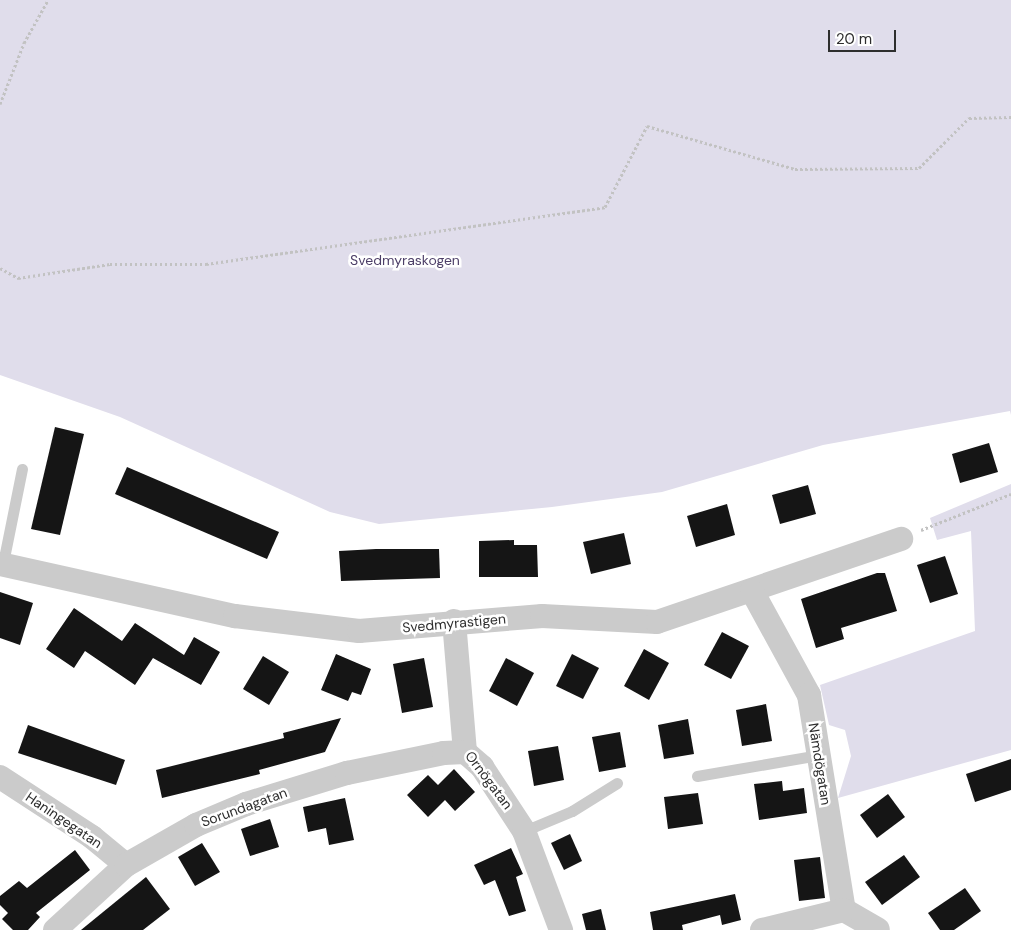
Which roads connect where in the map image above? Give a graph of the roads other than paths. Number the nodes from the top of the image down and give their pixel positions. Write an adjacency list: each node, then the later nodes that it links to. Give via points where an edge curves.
1 (22, 469): 3 (lane)
2 (901, 538): 4 (street, Svedmyrastigen)
3 (2, 563): 5 (street, Svedmyrastigen, via 234,616 300,626 359,631)
4 (752, 591): 5 (street, Svedmyrastigen, via 657,622 542,616); 7 (street, Nämdögatan, via 809,695)
5 (454, 621): 6 (street, Ornögatan)
6 (464, 752): 11 (street, Ornögatan, via 482,767); 12 (street, Sorundagatan, via 444,753 347,773 246,804 196,825)
7 (819, 756): 8 (lane); 13 (street, Nämdögatan)
8 (697, 776)
9 (0, 777): 12 (street, Haningegatan, via 92,837)
10 (617, 783): 11 (lane, via 572,810)
11 (524, 831): 15 (street, Ornögatan)
12 (126, 865): 14 (street, Sorundagatan)
13 (844, 910): 16 (street); 17 (street)
14 (54, 930)
15 (561, 930)
16 (762, 930)
17 (878, 930)

